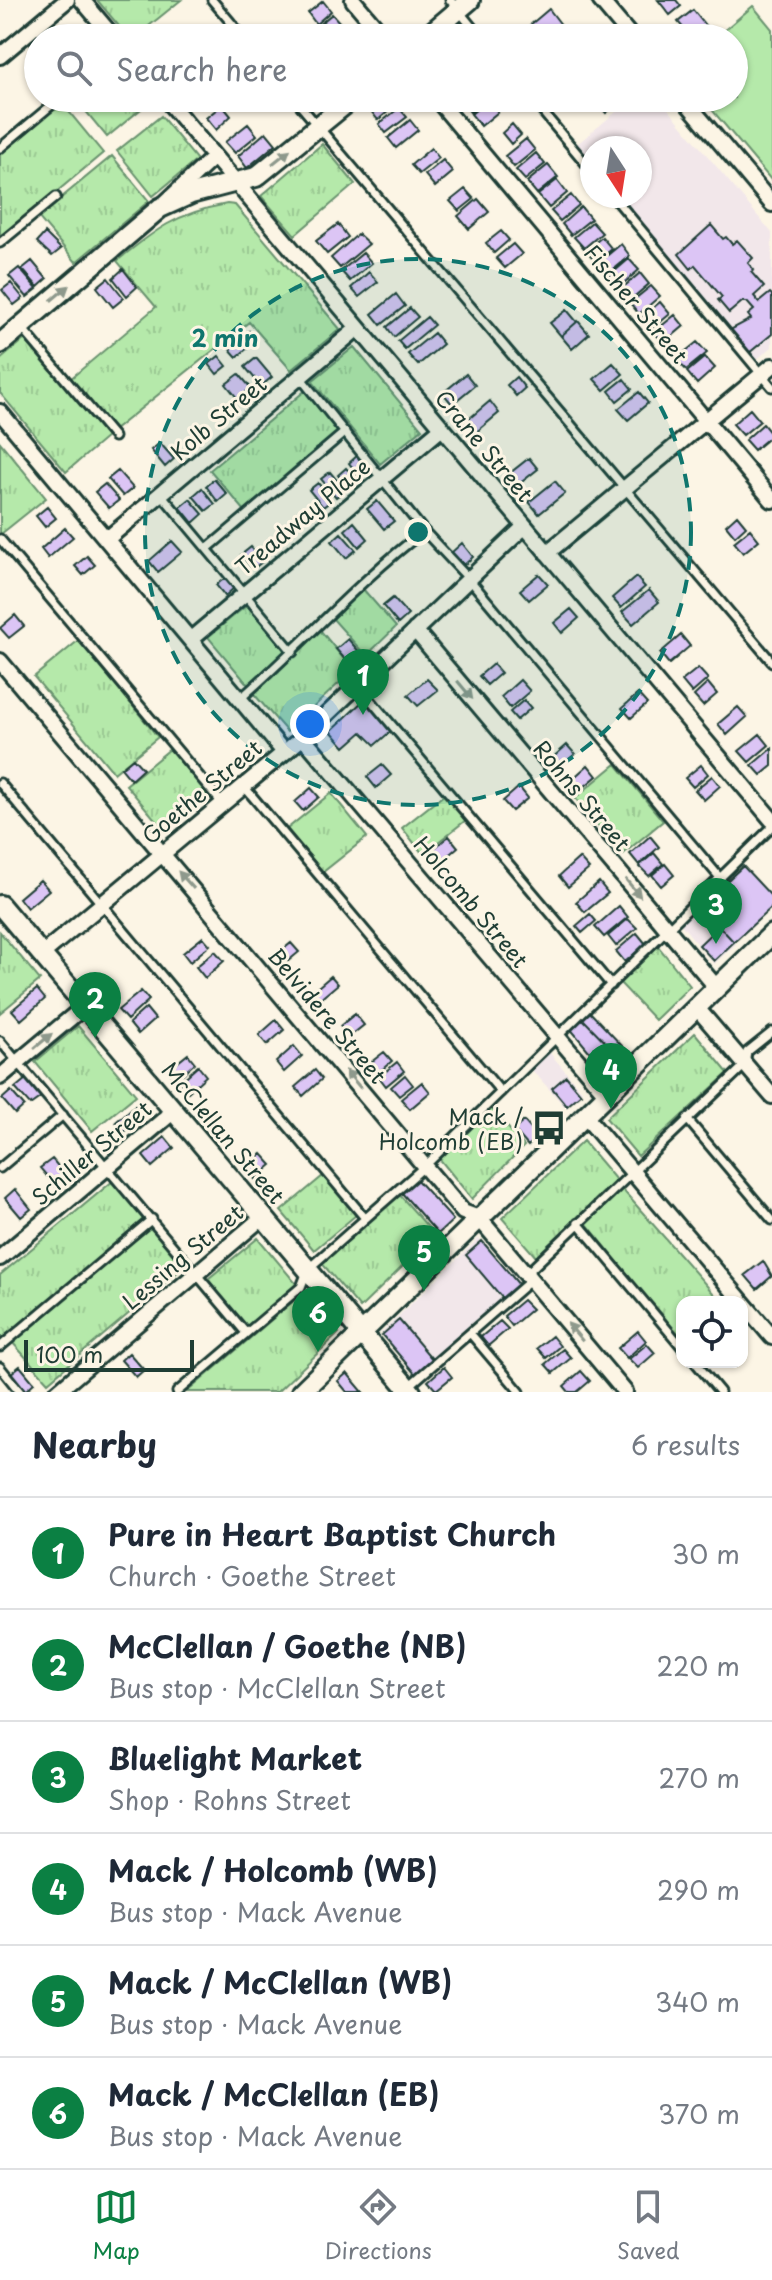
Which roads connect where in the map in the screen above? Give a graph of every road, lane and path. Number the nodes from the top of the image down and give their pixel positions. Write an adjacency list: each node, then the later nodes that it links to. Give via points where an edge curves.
1 (67, 0): 7 (street)
2 (82, 0): 8 (street)
3 (212, 0): 9 (lane)
4 (353, 0): 10 (street)
5 (600, 0): 13 (street)
6 (459, 3): 11 (street); 12 (lane)
7 (38, 24)
8 (102, 24)
9 (232, 24)
10 (373, 24)
11 (439, 24)
12 (472, 24)
13 (620, 24)
14 (24, 36): 15 (street)
15 (0, 56)
16 (43, 112): 24 (lane)
17 (177, 112): 25 (street, Crane Street)
18 (306, 112): 23 (lane)
19 (336, 112): 23 (street)
20 (448, 112): 40 (street, Fischer Street)
21 (543, 112): 26 (lane)
22 (695, 112): 29 (street)
23 (318, 127): 27 (street, one-way to 23, via 256,177); 45 (lane)
24 (0, 148)
25 (214, 157): 27 (street, Crane Street); 30 (street)
26 (580, 157)
27 (237, 184): 30 (street, via 191,194); 34 (street, Crane Street)
28 (56, 197): 32 (lane)
29 (772, 204)
30 (160, 208): 33 (street, one-way to 30)
31 (624, 208): 36 (lane)
32 (0, 243)
33 (21, 326): 35 (street); 43 (lane)
34 (358, 328): 37 (street, Kolb Street); 41 (street, Crane Street)
35 (0, 344)
36 (767, 371): 38 (lane); 40 (street)
37 (300, 377): 42 (lane); 46 (street, Kolb Street)
38 (772, 387)
39 (0, 412): 51 (street)
40 (707, 421): 45 (street); 47 (street, Fischer Street)
41 (442, 428): 44 (street, Treadway Place); 48 (street, Crane Street)
42 (345, 432): 44 (lane); 52 (lane)
43 (114, 437)
44 (383, 477): 49 (lane); 55 (street, Treadway Place)
45 (624, 491): 53 (street); 60 (lane)
46 (161, 494): 51 (street, Kolb Street); 52 (lane)
47 (772, 500)
48 (525, 526): 53 (street, Crane Street); 54 (street, Goethe Street)
49 (424, 531): 54 (lane); 58 (lane, via 378,566)
50 (0, 539): 67 (lane)
51 (107, 539): 57 (street)
52 (207, 549): 55 (lane)
53 (547, 553): 68 (street, Crane Street)
54 (469, 579): 56 (street, Goethe Street); 71 (lane)
55 (245, 593): 57 (street, Treadway Place); 58 (lane)
56 (415, 630): 61 (street, Goethe Street); 74 (street, Rohns Street, one-way to 74)
57 (191, 639): 62 (street)
58 (293, 652): 62 (lane)
59 (0, 661): 70 (street, Belvidere Street)
60 (772, 662)
61 (358, 685): 63 (street, Goethe Street); 77 (lane)
62 (240, 699): 64 (street)
63 (303, 737): 64 (street, Goethe Street); 82 (street, Holcomb Street)
64 (283, 751): 66 (street, Goethe Street)
65 (0, 783): 72 (lane)
66 (242, 784): 67 (street, Goethe Street); 87 (lane)
67 (221, 802): 70 (street, Goethe Street)
68 (772, 820)
69 (772, 827): 71 (lane)
70 (161, 852): 72 (street, Goethe Street); 94 (street, Belvidere Street, one-way to 70)
71 (721, 879): 74 (lane)
72 (102, 904): 76 (street, Goethe Street); 99 (lane)
73 (0, 905): 76 (street, McClellan Street)
74 (668, 929): 77 (lane); 78 (street, Rohns Street)
75 (772, 934): 78 (street)
76 (42, 954): 79 (street, McClellan Street)
77 (611, 985): 82 (lane)
78 (717, 988): 80 (street)
79 (85, 1006): 84 (street, one-way to 79); 90 (street, McClellan Street)
80 (697, 1008): 85 (street); 88 (street)
81 (772, 1032): 85 (lane, via 747,1052)
82 (559, 1037): 87 (lane); 88 (street, Holcomb Street)
83 (0, 1041): 84 (lane)
84 (18, 1062): 86 (street); 91 (lane)
85 (745, 1065): 89 (street); 93 (lane)
86 (0, 1077)
87 (501, 1092): 94 (lane)
88 (607, 1095): 92 (street)
89 (772, 1096)
90 (174, 1111): 95 (street, Schiller Street); 98 (street, McClellan Street)
91 (63, 1115): 95 (lane); 96 (lane)
92 (585, 1116): 97 (street); 100 (street)
93 (687, 1119): 97 (lane); 102 (lane)
94 (425, 1166): 99 (lane); 100 (street, Belvidere Street, via 463,1212)
95 (108, 1167): 101 (lane); 104 (street, Schiller Street)
96 (0, 1168)
97 (632, 1171): 103 (lane); 111 (street)
98 (264, 1216): 105 (street, McClellan Street); 106 (street, Lessing Street)
99 (365, 1218): 105 (lane)
100 (479, 1218): 107 (street, Belvidere Street); 109 (street)
101 (152, 1219): 106 (lane); 113 (lane)
102 (772, 1220)
103 (578, 1223): 107 (lane); 112 (lane)
104 (0, 1258)
105 (308, 1269): 108 (lane, via 301,1287); 109 (street, McClellan Street)
106 (198, 1272): 108 (lane); 118 (street, Lessing Street)
107 (529, 1277): 110 (lane); 122 (street, Belvidere Street, one-way to 107)
108 (246, 1333): 119 (lane)
109 (362, 1333): 116 (street, McClellan Street); 120 (street)
110 (470, 1333): 116 (lane); 121 (lane)
111 (772, 1337)
112 (676, 1340)
113 (0, 1347)
114 (0, 1367): 117 (lane)
115 (700, 1368): 123 (lane)
116 (409, 1390)
117 (20, 1392)
118 (57, 1392)
119 (177, 1392)
120 (301, 1392)
121 (520, 1392)
122 (625, 1392)
123 (720, 1392)

